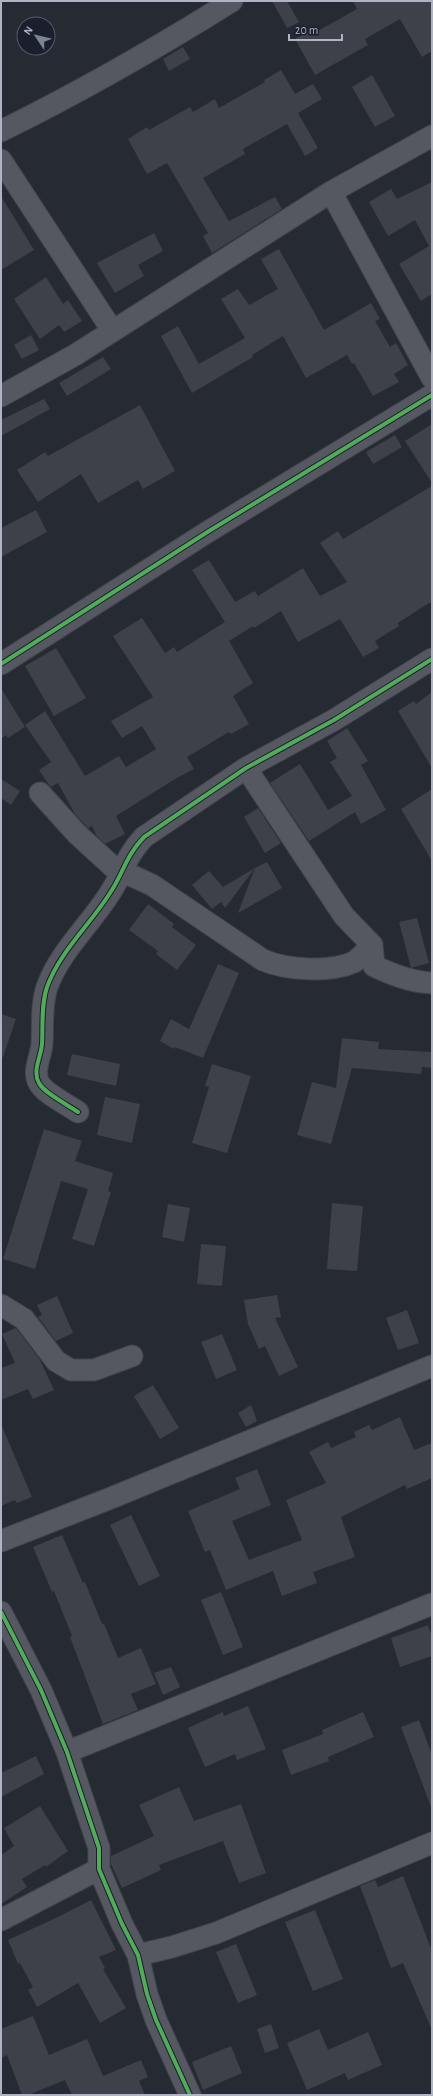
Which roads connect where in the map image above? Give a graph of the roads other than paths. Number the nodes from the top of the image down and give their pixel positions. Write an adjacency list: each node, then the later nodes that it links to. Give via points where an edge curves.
1 (232, 1): 2 (street, via 183,32)
2 (1, 131)
3 (432, 136): 5 (street)
4 (1, 160): 6 (street)
5 (331, 192): 6 (street); 7 (street)
6 (112, 330): 9 (street, via 75,355)
7 (432, 378)
8 (432, 395): 11 (street, via 215,527)
9 (1, 396)
10 (432, 659): 12 (street, via 334,720)
11 (1, 664)
12 (246, 768): 14 (street, via 144,837 132,850); 15 (street, via 344,916)
13 (40, 793): 14 (street, via 77,834 103,859)
14 (121, 871): 15 (street, via 152,885 234,942 274,965 302,968 339,966 354,961); 17 (street, via 108,896 59,964 47,986 45,997 38,1080 42,1087)
15 (372, 945): 16 (street, via 374,966 392,975)
16 (432, 983)
17 (78, 1112)
18 (1, 1305): 19 (street, via 31,1325 56,1361 70,1370 94,1370)
19 (132, 1356)
20 (432, 1366): 21 (street)
21 (1, 1541)
22 (432, 1604): 24 (street)
23 (1, 1612): 24 (street, via 41,1690)
24 (67, 1752): 26 (street, via 99,1848)
25 (432, 1843): 28 (street, via 216,1932)
26 (99, 1869): 27 (street); 28 (street)
27 (1, 1920)
28 (138, 1955): 29 (street, via 156,2020)
29 (190, 2095)

